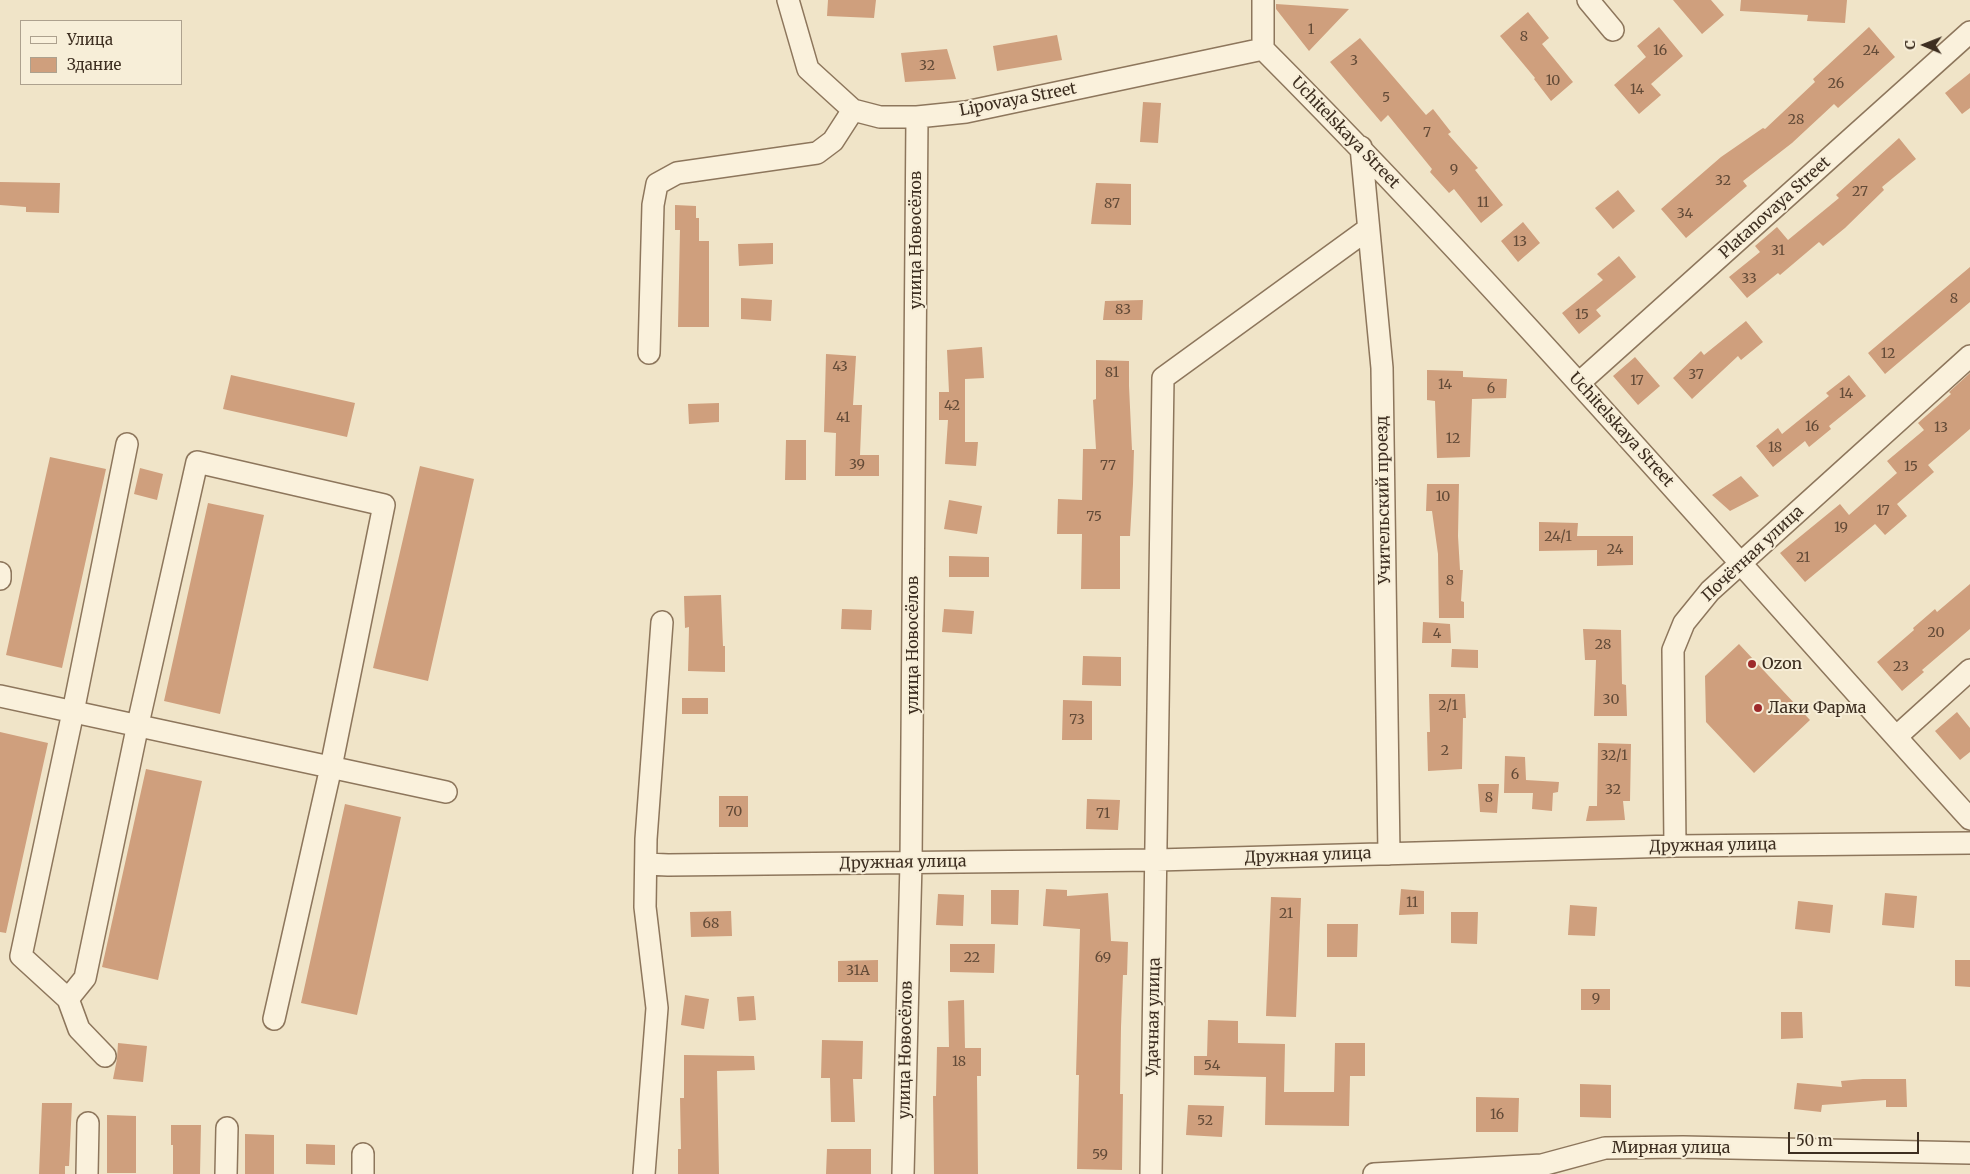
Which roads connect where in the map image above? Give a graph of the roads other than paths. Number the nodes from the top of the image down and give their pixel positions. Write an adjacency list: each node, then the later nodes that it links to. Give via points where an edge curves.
1 (788, 0): 7 (street, Lipovaya Street, via 808,68)
2 (1263, 0): 6 (street)
3 (1588, 0): 4 (street)
4 (1614, 30)
5 (1970, 32): 13 (street, Platanovaya Street)
6 (1263, 49): 8 (street, Lipovaya Street, via 966,112); 9 (street, Uchitelskaya Street)
7 (853, 110): 8 (street, Lipovaya Street, via 880,117); 11 (street, via 833,141 816,153 677,173 657,184 653,205)
8 (917, 117): 31 (street, улица Новосёлов)
9 (1360, 147): 10 (street, Учительский проезд); 13 (street, Uchitelskaya Street)
10 (1368, 229): 29 (street, Учительский проезд, via 1382,368); 30 (street, Удачная улица, via 1163,378)
11 (649, 354)
12 (1970, 356): 15 (street, Почётная улица)
13 (1579, 383): 15 (street, Uchitelskaya Street)
14 (127, 444): 21 (street)
15 (1741, 564): 23 (street, Uchitelskaya Street); 28 (street, Почётная улица, via 1710,591 1684,623 1673,650)
16 (0, 574): 17 (street)
17 (0, 579)
18 (662, 622): 32 (street)
19 (1970, 670): 23 (street)
20 (0, 696): 21 (street)
21 (73, 712): 22 (street); 33 (street, via 21,956)
22 (138, 724): 24 (street); 24 (street, via 197,462 384,505); 33 (street, via 84,978)
23 (1896, 737): 26 (street, Uchitelskaya Street)
24 (332, 767): 25 (street); 34 (street)
25 (446, 792)
26 (1970, 819)
27 (1970, 843): 28 (street, Дружная улица)
28 (1675, 846): 29 (street, Дружная улица)
29 (1389, 854): 30 (street, Дружная улица)
30 (1157, 860): 31 (street, Дружная улица); 43 (street, Удачная улица)
31 (911, 863): 32 (street, Дружная улица); 42 (street, улица Новосёлов)
32 (646, 864): 41 (street, via 646,907 657,1008)
33 (68, 999): 35 (street, via 79,1028)
34 (274, 1019)
35 (105, 1056)
36 (88, 1123): 39 (street)
37 (227, 1128): 40 (street)
38 (1970, 1152): 44 (street, Мирная улица, via 1605,1148 1542,1165)
39 (87, 1174)
40 (226, 1174)
41 (644, 1174)
42 (903, 1174)
43 (1151, 1174)
44 (1374, 1174)

